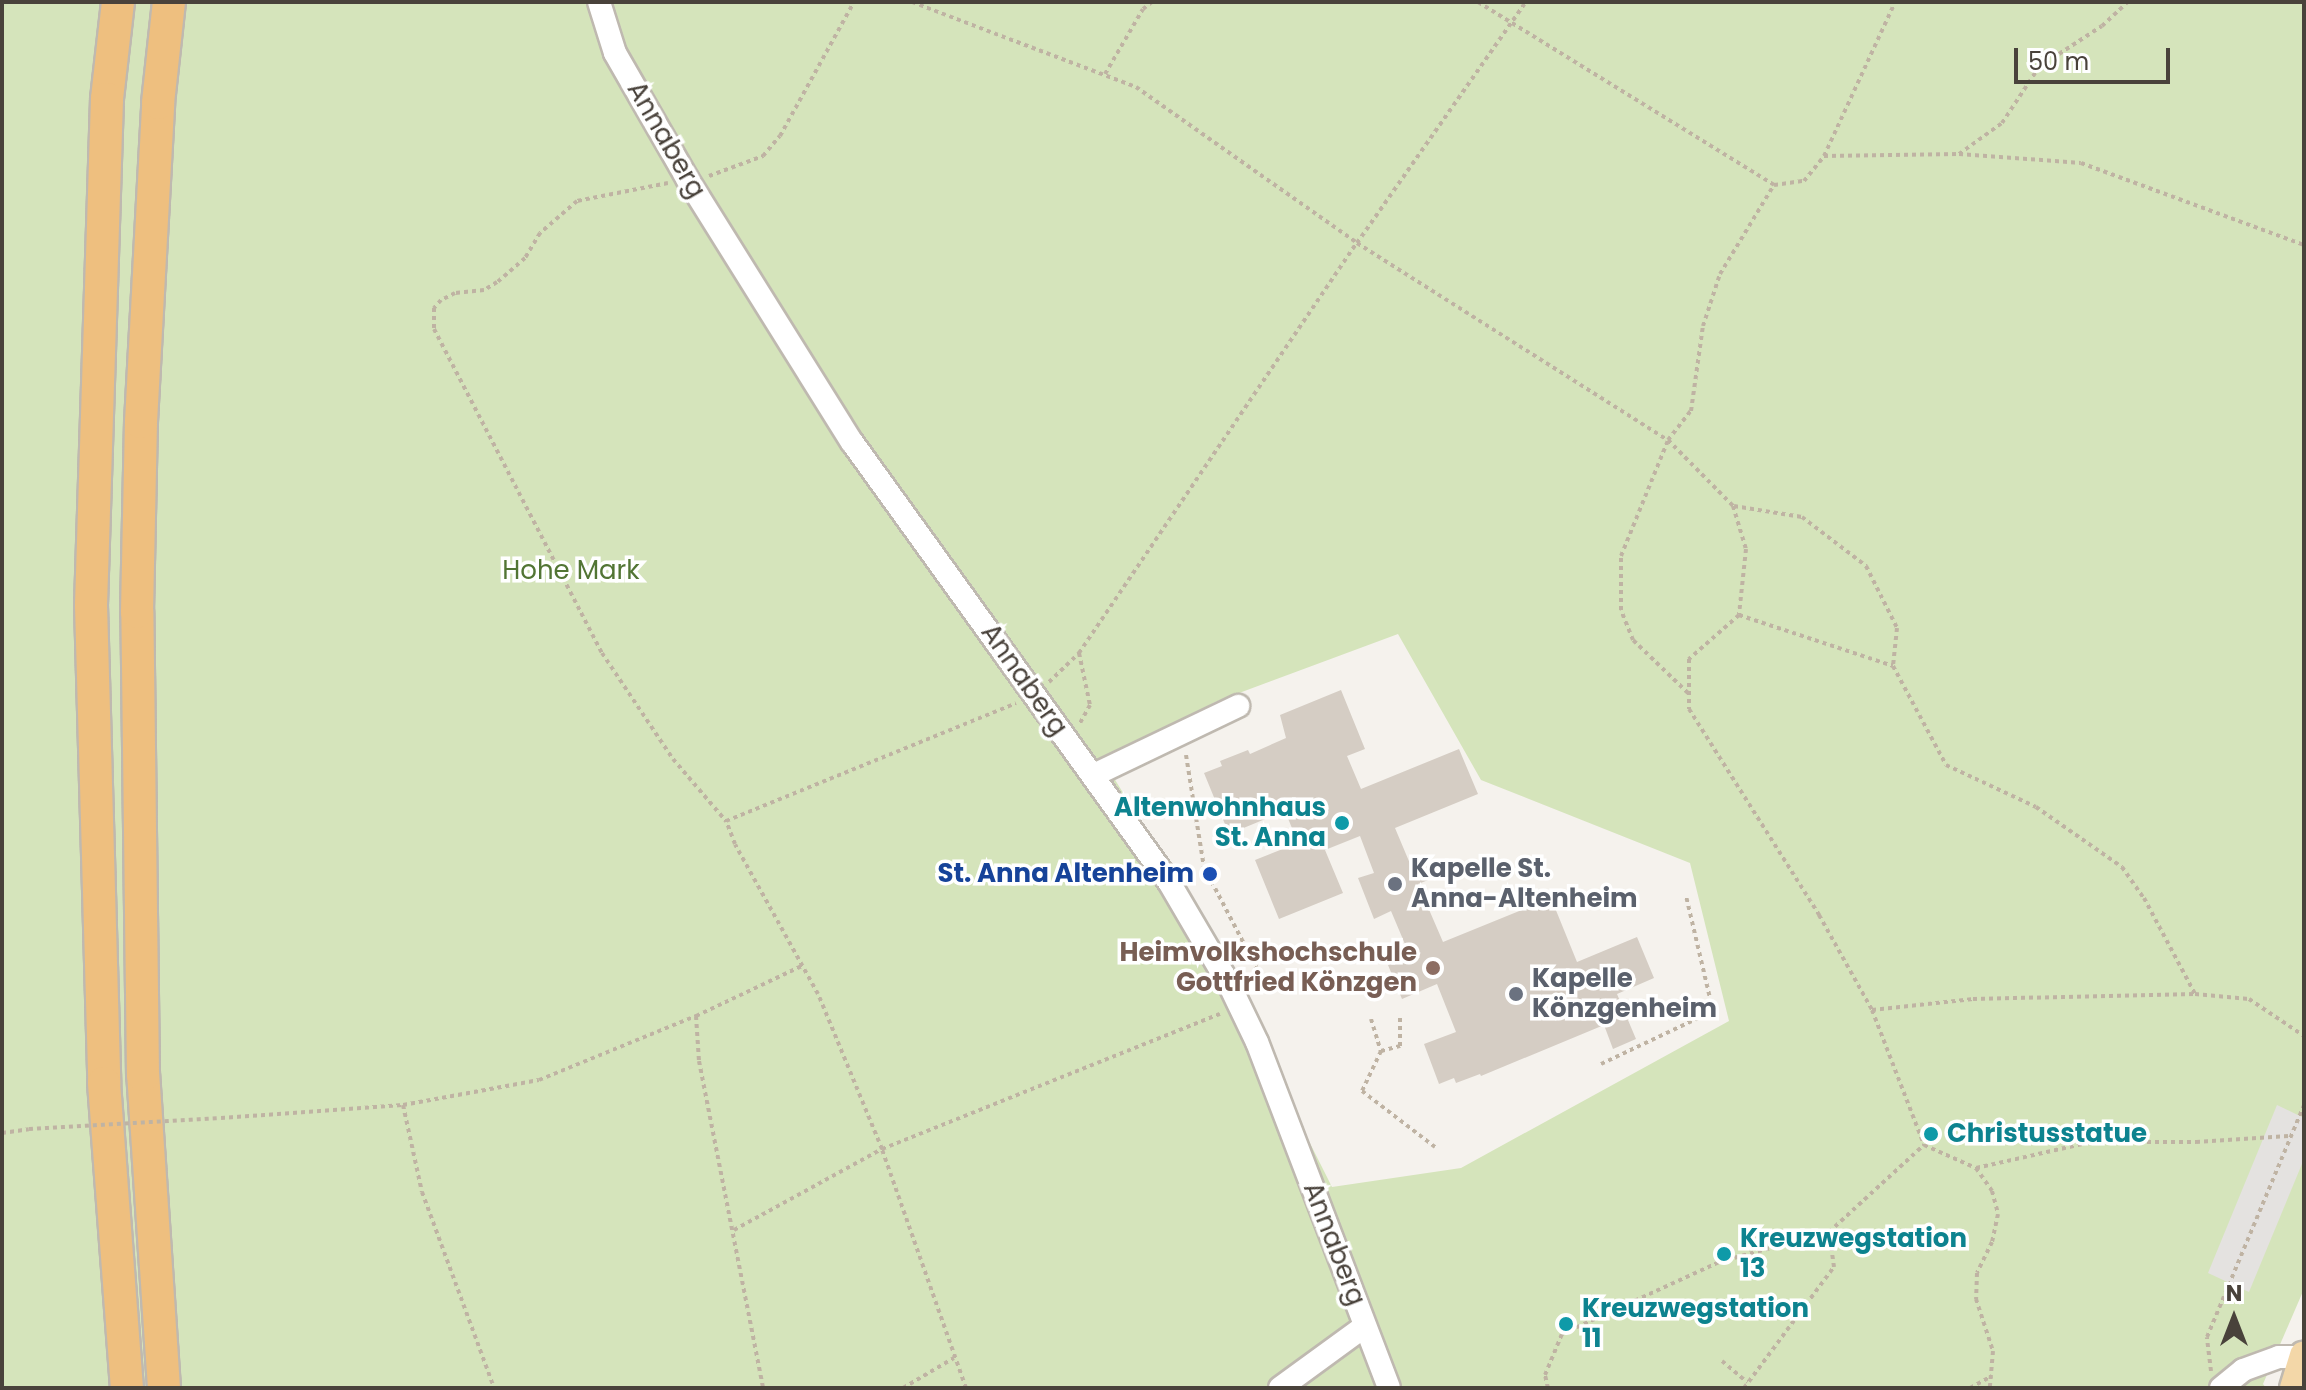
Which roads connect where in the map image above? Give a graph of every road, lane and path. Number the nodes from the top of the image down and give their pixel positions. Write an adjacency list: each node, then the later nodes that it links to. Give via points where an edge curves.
1 (118, 2): 60 (highway, via 107,99 91,605 104,1083)
2 (169, 2): 61 (highway, via 158,103 141,422 137,612 143,1075)
3 (599, 2): 15 (street, Annaberg, via 615,53)
4 (854, 2): 15 (path, via 780,136 763,156)
5 (912, 2): 12 (path)
6 (1152, 2): 12 (path)
7 (1478, 2): 11 (path)
8 (1526, 2): 11 (path)
9 (1895, 2): 14 (path)
10 (2128, 2): 13 (path, via 2102,26 2039,67 2002,123)
11 (1513, 23): 16 (path); 17 (path)
12 (1105, 74): 17 (path, via 1136,87)
13 (1959, 154): 14 (path); 18 (path, via 2081,163)
14 (1824, 156): 16 (path, via 1804,181)
15 (688, 180): 25 (street, Annaberg, via 852,442); 30 (path, via 577,201 497,282 441,300 434,308 434,329 602,653 673,759)
16 (1774, 185): 19 (path, via 1720,274 1703,326 1691,411)
17 (1357, 243): 19 (path); 22 (path)
18 (2304, 245)
19 (1668, 440): 20 (path); 24 (path, via 1621,556 1621,610 1633,640)
20 (1733, 506): 21 (path, via 1746,549); 23 (path, via 1802,517 1866,566 1897,628)
21 (1739, 615): 23 (path); 24 (path, via 1689,659)
22 (1079, 653): 25 (path); 28 (path, via 1090,705)
23 (1893, 666): 35 (path, via 1946,765 2036,807 2122,867)
24 (1689, 694): 36 (path, via 1689,709 1819,915)
25 (1036, 695): 28 (street, Annaberg); 30 (path)
26 (1238, 706): 27 (street)
27 (1182, 733): 29 (street); 33 (path, via 1204,867)
28 (1069, 744): 29 (street, Annaberg)
29 (1094, 775): 34 (street, Annaberg, via 1169,882)
30 (726, 821): 32 (path)
31 (1686, 896): 42 (path, via 1713,1011)
32 (804, 965): 37 (path); 49 (path)
33 (1257, 969)
34 (1230, 986): 49 (path, via 1219,1016); 53 (street, Annaberg, via 1257,1042)
35 (2195, 994): 36 (path, via 1973,999); 40 (path, via 2249,999)
36 (1872, 1010): 47 (path)
37 (696, 1016): 43 (path, via 539,1080); 51 (path, via 699,1061)
38 (1400, 1017): 41 (path, via 1400,1046)
39 (1371, 1019): 41 (path)
40 (2304, 1036)
41 (1381, 1051): 48 (path, via 1362,1091)
42 (1601, 1064)
43 (403, 1105): 45 (path, bridge); 62 (path, via 422,1192)
44 (2304, 1105): 46 (path)
45 (2, 1133)
46 (2289, 1136): 50 (path, via 2091,1142); 59 (path, via 2207,1337)
47 (1924, 1145): 50 (path); 52 (path)
48 (1435, 1147)
49 (882, 1149): 51 (path); 55 (path)
50 (1976, 1168): 57 (path, via 1992,1191 1998,1214 1977,1273 1976,1299 1993,1351)
51 (734, 1230): 63 (path)
52 (1829, 1232): 58 (path, via 1834,1267); 68 (path, via 1719,1262 1562,1334 1545,1375)
53 (1365, 1326): 66 (street); 67 (street, Annaberg)
54 (2304, 1357): 59 (street, via 2279,1357); 72 (main road)
55 (954, 1358): 64 (path); 65 (path)
56 (1722, 1361): 58 (path)
57 (1992, 1376): 70 (path); 71 (path)
58 (1747, 1382): 69 (path)
59 (2216, 1382)
60 (127, 1388)
61 (164, 1388)
62 (494, 1388)
63 (763, 1388)
64 (903, 1388)
65 (966, 1388)
66 (1280, 1388)
67 (1389, 1388)
68 (1548, 1388)
69 (1744, 1388)
70 (1970, 1388)
71 (1990, 1388)
72 (2294, 1388)

